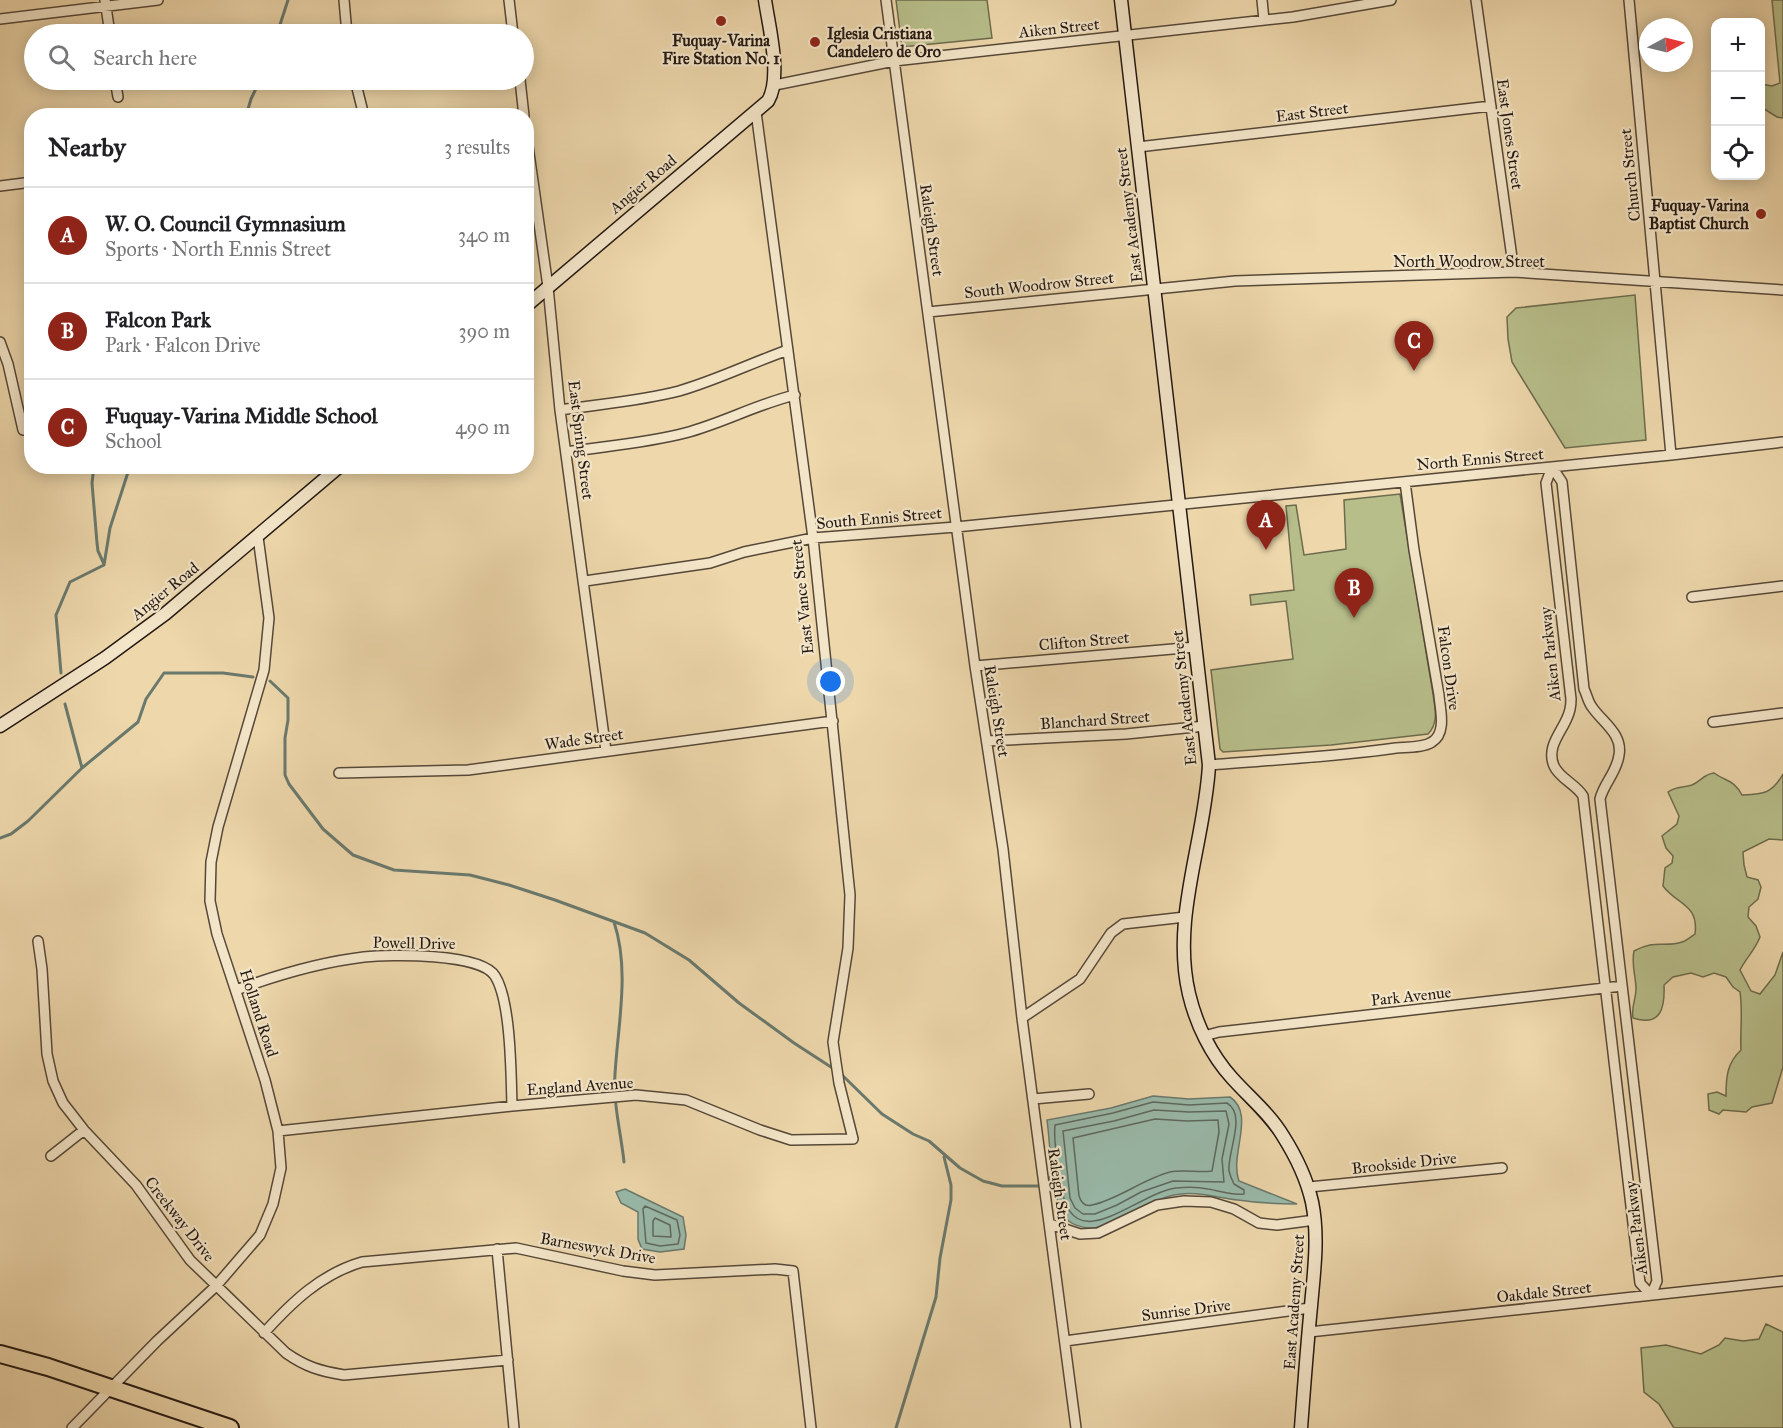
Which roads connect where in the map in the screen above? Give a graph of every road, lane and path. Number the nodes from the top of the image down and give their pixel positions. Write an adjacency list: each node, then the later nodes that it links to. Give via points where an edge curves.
1 (159, 0): 11 (street)
2 (344, 0): 15 (street)
3 (509, 0): 16 (street)
4 (765, 0): 19 (street)
5 (886, 0): 18 (street, Raleigh Street)
6 (1121, 0): 17 (street, East Academy Street)
7 (1262, 0): 13 (street)
8 (1391, 0): 13 (street, Aiken Street)
9 (1476, 0): 24 (street, East Jones Street)
10 (1629, 0): 33 (street, Church Street)
11 (105, 3): 12 (street); 14 (street)
12 (0, 19)
13 (1264, 20): 17 (street, Aiken Street)
14 (108, 24)
15 (346, 24)
16 (512, 24)
17 (1125, 36): 18 (street, Aiken Street); 28 (street, East Academy Street)
18 (894, 62): 19 (street, Aiken Street); 38 (street, Raleigh Street)
19 (775, 85): 27 (street, Angier Road, via 768,101)
20 (117, 90): 23 (street)
21 (358, 90): 25 (street)
22 (520, 90): 26 (street)
23 (118, 97)
24 (1491, 106): 28 (street, East Street); 32 (street, East Jones Street)
25 (362, 108)
26 (523, 108)
27 (756, 112): 34 (street, Angier Road); 40 (street, East Vance Street)
28 (1138, 147): 35 (street, East Academy Street)
29 (24, 183): 30 (street)
30 (0, 186)
31 (534, 188): 34 (street, East Spring Street)
32 (1514, 272): 33 (street, North Woodrow Street); 35 (street, North Woodrow Street, via 1235,281)
33 (1656, 282): 36 (street, North Woodrow Street); 46 (street, Church Street)
34 (548, 287): 37 (street, Angier Road); 42 (street, East Spring Street)
35 (1155, 288): 38 (street, South Woodrow Street); 50 (street, East Academy Street)
36 (1783, 290)
37 (534, 299)
38 (927, 312): 51 (street, Raleigh Street)
39 (0, 342): 43 (street)
40 (788, 350): 41 (street, East Vance Street); 42 (street, via 717,380 677,391)
41 (795, 395): 45 (street, via 685,433); 53 (street, East Vance Street)
42 (560, 410): 45 (street, East Spring Street)
43 (22, 430)
44 (1783, 442): 46 (street, North Ennis Street)
45 (566, 452): 54 (street, East Spring Street)
46 (1671, 455): 47 (street, North Ennis Street)
47 (1552, 467): 49 (street, North Ennis Street); 59 (street, Aiken Parkway, via 1562,482); 60 (street, Aiken Parkway, via 1546,483)
48 (331, 474): 52 (street, Angier Road)
49 (1405, 482): 50 (street, North Ennis Street); 68 (street, Falcon Drive, via 1442,718 1436,738 1426,744 1387,750)
50 (1179, 504): 51 (street, South Ennis Street); 57 (street, East Academy Street)
51 (956, 527): 53 (street, South Ennis Street); 58 (street, Raleigh Street)
52 (258, 537): 64 (street, Angier Road, via 105,658); 76 (street, Holland Road, via 269,618 264,670 211,862 210,901)
53 (813, 538): 54 (street, South Ennis Street, via 710,563); 62 (street, East Vance Street)
54 (585, 581): 67 (street, East Spring Street)
55 (1783, 586): 56 (street)
56 (1692, 597)
57 (1196, 647): 58 (street, Clifton Street); 65 (street, East Academy Street)
58 (975, 666): 66 (street, Raleigh Street)
59 (1587, 695): 60 (street); 70 (street, Aiken Parkway, via 1619,742 1617,763)
60 (1571, 698): 71 (street, Aiken Parkway, via 1552,755 1554,766 1578,788)
61 (1783, 713): 63 (street)
62 (833, 721): 67 (street, Wade Street); 82 (street, East Vance Street, via 850,895 848,948 833,1041)
63 (1713, 722)
64 (0, 726)
65 (1205, 726): 66 (street, Blanchard Street); 68 (street, East Academy Street)
66 (987, 741): 77 (street, Raleigh Street)
67 (606, 751): 69 (street, Wade Street, via 468,770)
68 (1209, 765): 72 (street, East Academy Street)
69 (339, 772)
70 (1600, 799): 71 (street); 74 (street, Aiken Parkway)
71 (1584, 801): 75 (street, Aiken Parkway)
72 (1185, 917): 77 (street, via 1124,924 1111,933 1080,979); 78 (street, East Academy Street, via 1185,976)
73 (38, 941): 83 (street, Creekway Drive, via 47,1054 53,1081 63,1103)
74 (1622, 986): 75 (street, Park Avenue); 93 (street, Aiken Parkway, via 1657,1281)
75 (1604, 988): 78 (street, Park Avenue); 93 (street, Aiken Parkway, via 1640,1283)
76 (236, 990): 81 (street, Powell Drive, via 268,978 365,957 452,958 482,965 494,974 503,993); 84 (street, Holland Road, via 266,1080)
77 (1022, 1018): 80 (street, Raleigh Street)
78 (1204, 1036): 87 (street, East Academy Street, via 1230,1076 1283,1135)
79 (1089, 1094): 80 (street)
80 (1032, 1099): 89 (street, Raleigh Street)
81 (512, 1106): 82 (street, England Avenue, via 636,1095 686,1100 791,1140 853,1139); 84 (street, England Avenue)
82 (847, 1114)
83 (84, 1130): 85 (street); 92 (street, Creekway Drive, via 136,1185 190,1260)
84 (278, 1131): 92 (street, Holland Road, via 281,1168 273,1204 260,1235)
85 (51, 1156)
86 (1502, 1168): 87 (street, Brookside Drive)
87 (1309, 1187): 88 (street, East Academy Street)
88 (1315, 1220): 89 (street, via 1259,1223 1211,1202 1184,1201 1156,1205 1098,1233 1080,1234); 94 (street, East Academy Street)
89 (1050, 1224): 97 (street, Raleigh Street)
90 (497, 1250): 96 (street, Barneswyck Drive, via 362,1262 346,1267 297,1298); 99 (street); 104 (street, Barneswyck Drive, via 516,1248 655,1275 793,1271)
91 (1783, 1281): 93 (street, Oakdale Street)
92 (216, 1286): 96 (street, Creekway Drive); 100 (street, Holland Road)
93 (1651, 1295): 95 (street, Oakdale Street)
94 (1310, 1308): 95 (street, East Academy Street); 97 (street, Sunrise Drive)
95 (1309, 1332): 106 (street, East Academy Street)
96 (264, 1333): 99 (street, Creekway Drive, via 301,1364 344,1374)
97 (1065, 1341): 105 (street, Raleigh Street)
98 (0, 1354): 100 (highway)
99 (508, 1360): 103 (street)
100 (111, 1387): 101 (street, Holland Road); 102 (highway)
101 (72, 1428)
102 (230, 1428)
103 (514, 1428)
104 (811, 1428)
105 (1076, 1428)
106 (1301, 1428)

